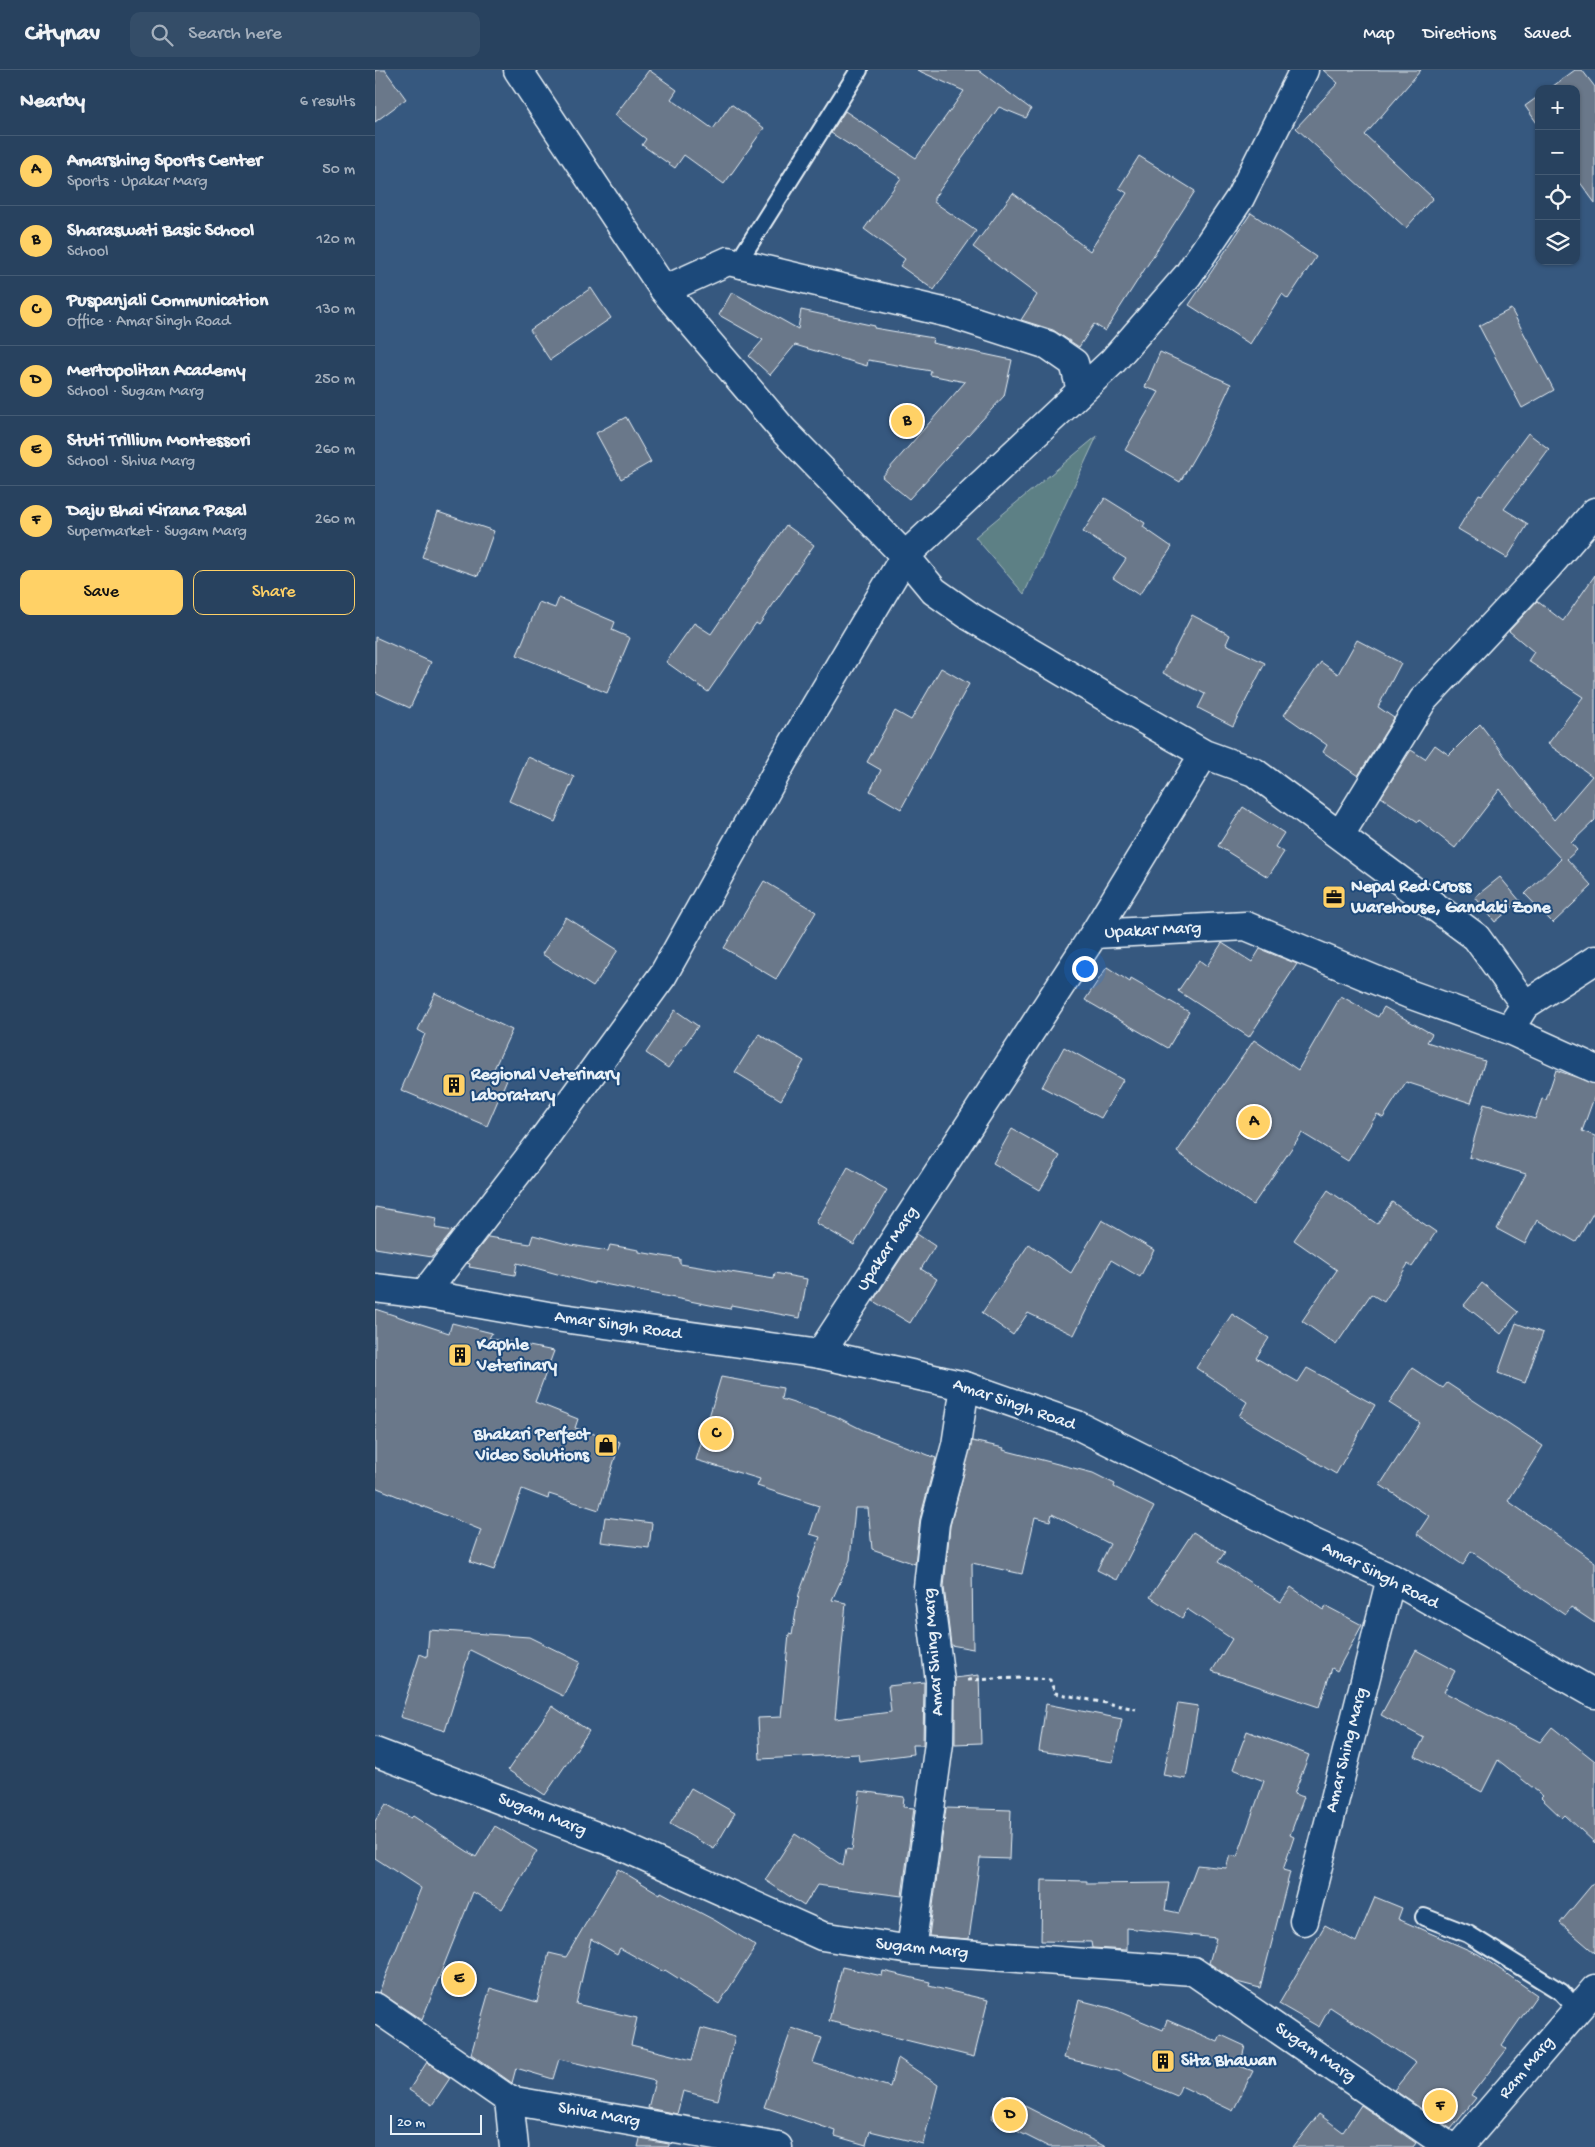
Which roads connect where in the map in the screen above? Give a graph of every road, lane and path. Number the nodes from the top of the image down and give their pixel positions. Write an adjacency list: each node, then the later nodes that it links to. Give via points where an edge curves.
1 (518, 70): 5 (street)
2 (859, 70): 4 (lane)
3 (1304, 70): 6 (street, via 1240,198 1188,275 1113,361)
4 (737, 264): 5 (street, via 728,261); 6 (street, via 952,314 1048,345 1074,363)
5 (664, 290): 8 (street, via 783,430)
6 (1081, 390): 8 (street)
7 (1595, 512): 10 (street, via 1423,700)
8 (905, 556): 9 (street, via 934,591 971,618); 17 (street, via 784,759 663,975 545,1137)
9 (1204, 754): 10 (street, via 1254,772); 11 (street)
10 (1340, 835): 13 (street, via 1475,937)
11 (1094, 934): 14 (street, Upakar Marg, via 1245,926 1409,994); 18 (street, Upakar Marg)
12 (1595, 960): 13 (street)
13 (1525, 1005): 14 (street)
14 (1509, 1030): 15 (street, Upakar Marg)
15 (1595, 1069)
16 (375, 1288): 17 (street, Amar Singh Road)
17 (424, 1294): 18 (street, Amar Singh Road, via 548,1316)
18 (820, 1354): 19 (street, Amar Singh Road)
19 (965, 1386): 20 (street, Amar Singh Road, via 1077,1425 1307,1540); 21 (street, Amar Shing Marg, via 956,1445 935,1523 928,1587)
20 (1391, 1578): 22 (street, Amar Singh Road); 26 (street, Amar Shing Marg)
21 (940, 1681): 23 (path, via 1050,1680 1055,1693); 27 (street, Amar Shing Marg, via 939,1743)
22 (1595, 1694)
23 (1136, 1709)
24 (375, 1752): 27 (street, Sugam Marg, via 617,1844 822,1936)
25 (1423, 1917): 30 (lane, via 1468,1934 1561,1992)
26 (1304, 1921)
27 (911, 1950): 34 (street, Sugam Marg, via 1193,1971)
28 (1595, 1989): 30 (street, Ram Marg)
29 (375, 2007): 31 (street, Shiva Marg)
30 (1577, 2009): 35 (street, Ram Marg)
31 (509, 2100): 32 (street); 33 (street, Shiva Marg)
32 (514, 2147)
33 (778, 2147)
34 (1450, 2147)
35 (1459, 2147)

